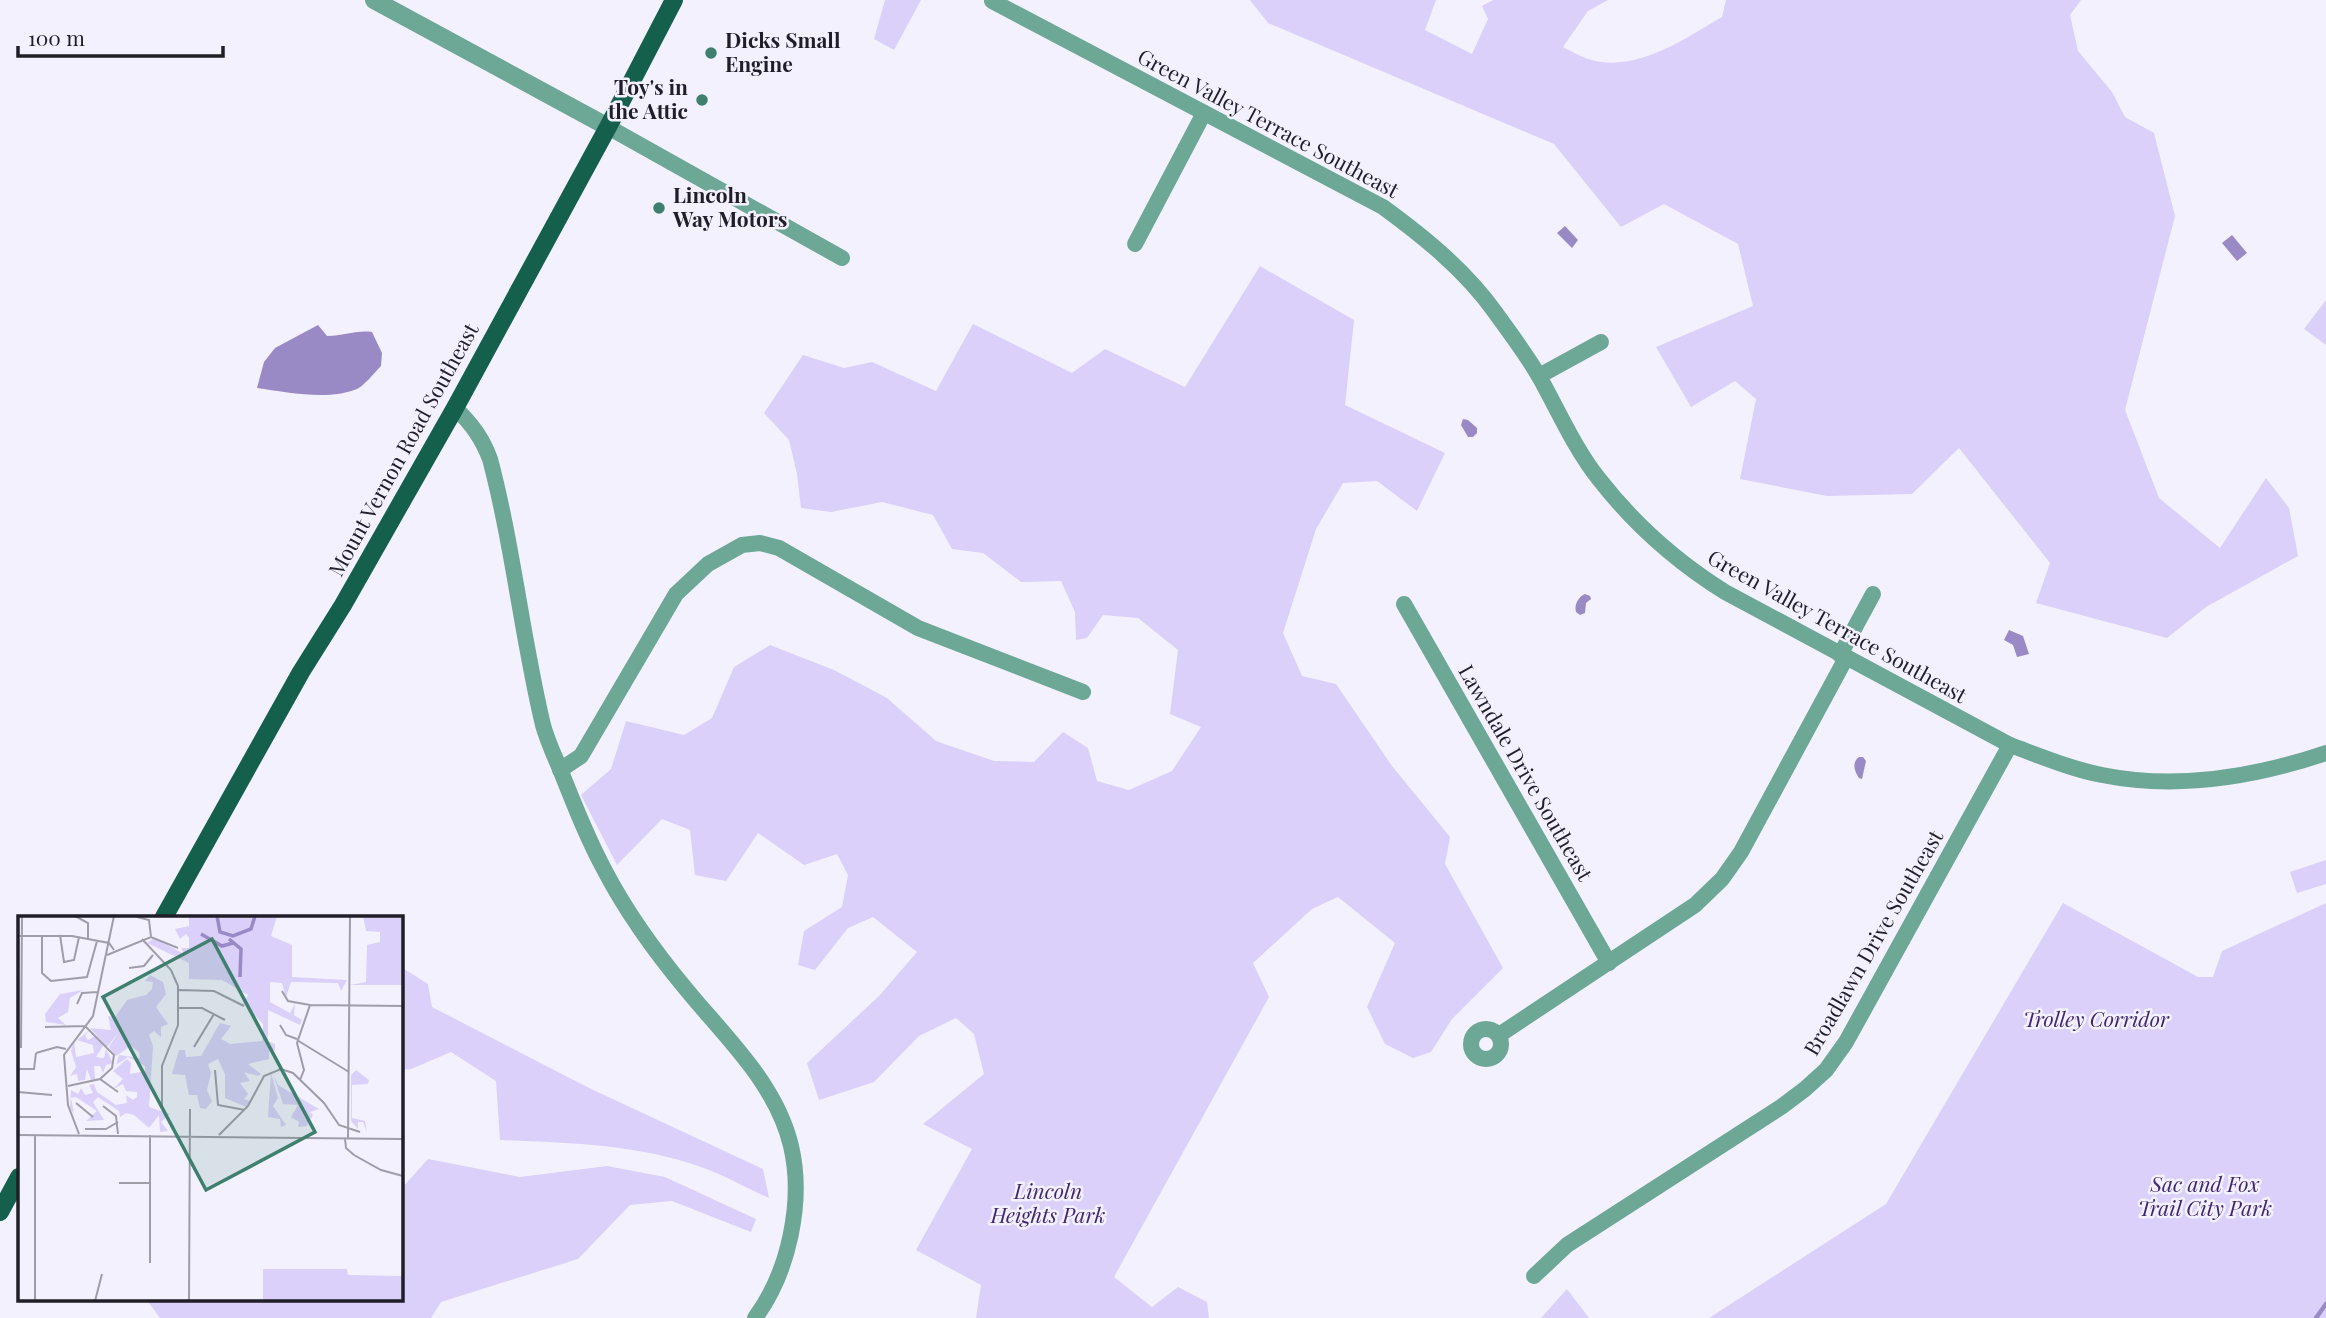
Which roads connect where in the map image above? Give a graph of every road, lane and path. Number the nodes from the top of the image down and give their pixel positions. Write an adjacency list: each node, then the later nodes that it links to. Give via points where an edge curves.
1 (374, 0): 5 (street)
2 (674, 0): 5 (main road, Mount Vernon Road Southeast)
3 (992, 1): 4 (street, Green Valley Terrace Southeast)
4 (1204, 113): 6 (street); 9 (street, Green Valley Terrace Southeast, via 1383,206 1425,238 1494,309)
5 (608, 127): 7 (street); 10 (main road, Mount Vernon Road Southeast)
6 (1135, 244)
7 (842, 258)
8 (1601, 342): 9 (street)
9 (1539, 376): 13 (street, Green Valley Terrace Southeast, via 1598,478 1660,545 1690,571)
10 (455, 408): 17 (street, via 471,423 490,459 544,728); 18 (main road, Mount Vernon Road Southeast)
11 (1873, 594): 13 (street)
12 (1404, 604): 19 (street, Lawndale Drive Southeast)
13 (1843, 656): 15 (street, Green Valley Terrace Southeast); 19 (street, via 1741,852 1722,879 1695,905)
14 (1083, 692): 17 (street, via 918,628 779,548 742,545 708,564 676,594 580,756)
15 (2010, 745): 16 (street, Green Valley Terrace Southeast, via 2103,776 2148,780 2242,776); 23 (street, Broadlawn Drive Southeast, via 1846,1042 1826,1070 1782,1107 1567,1245)
16 (2326, 754)
17 (560, 770): 24 (street, via 580,821 624,905 664,962 753,1069 782,1114 796,1187 793,1229 780,1269)
18 (165, 916)
19 (1609, 963): 20 (street)
20 (1499, 1035)
21 (18, 1179): 22 (main road)
22 (0, 1212)
23 (1534, 1276)
24 (755, 1318)

